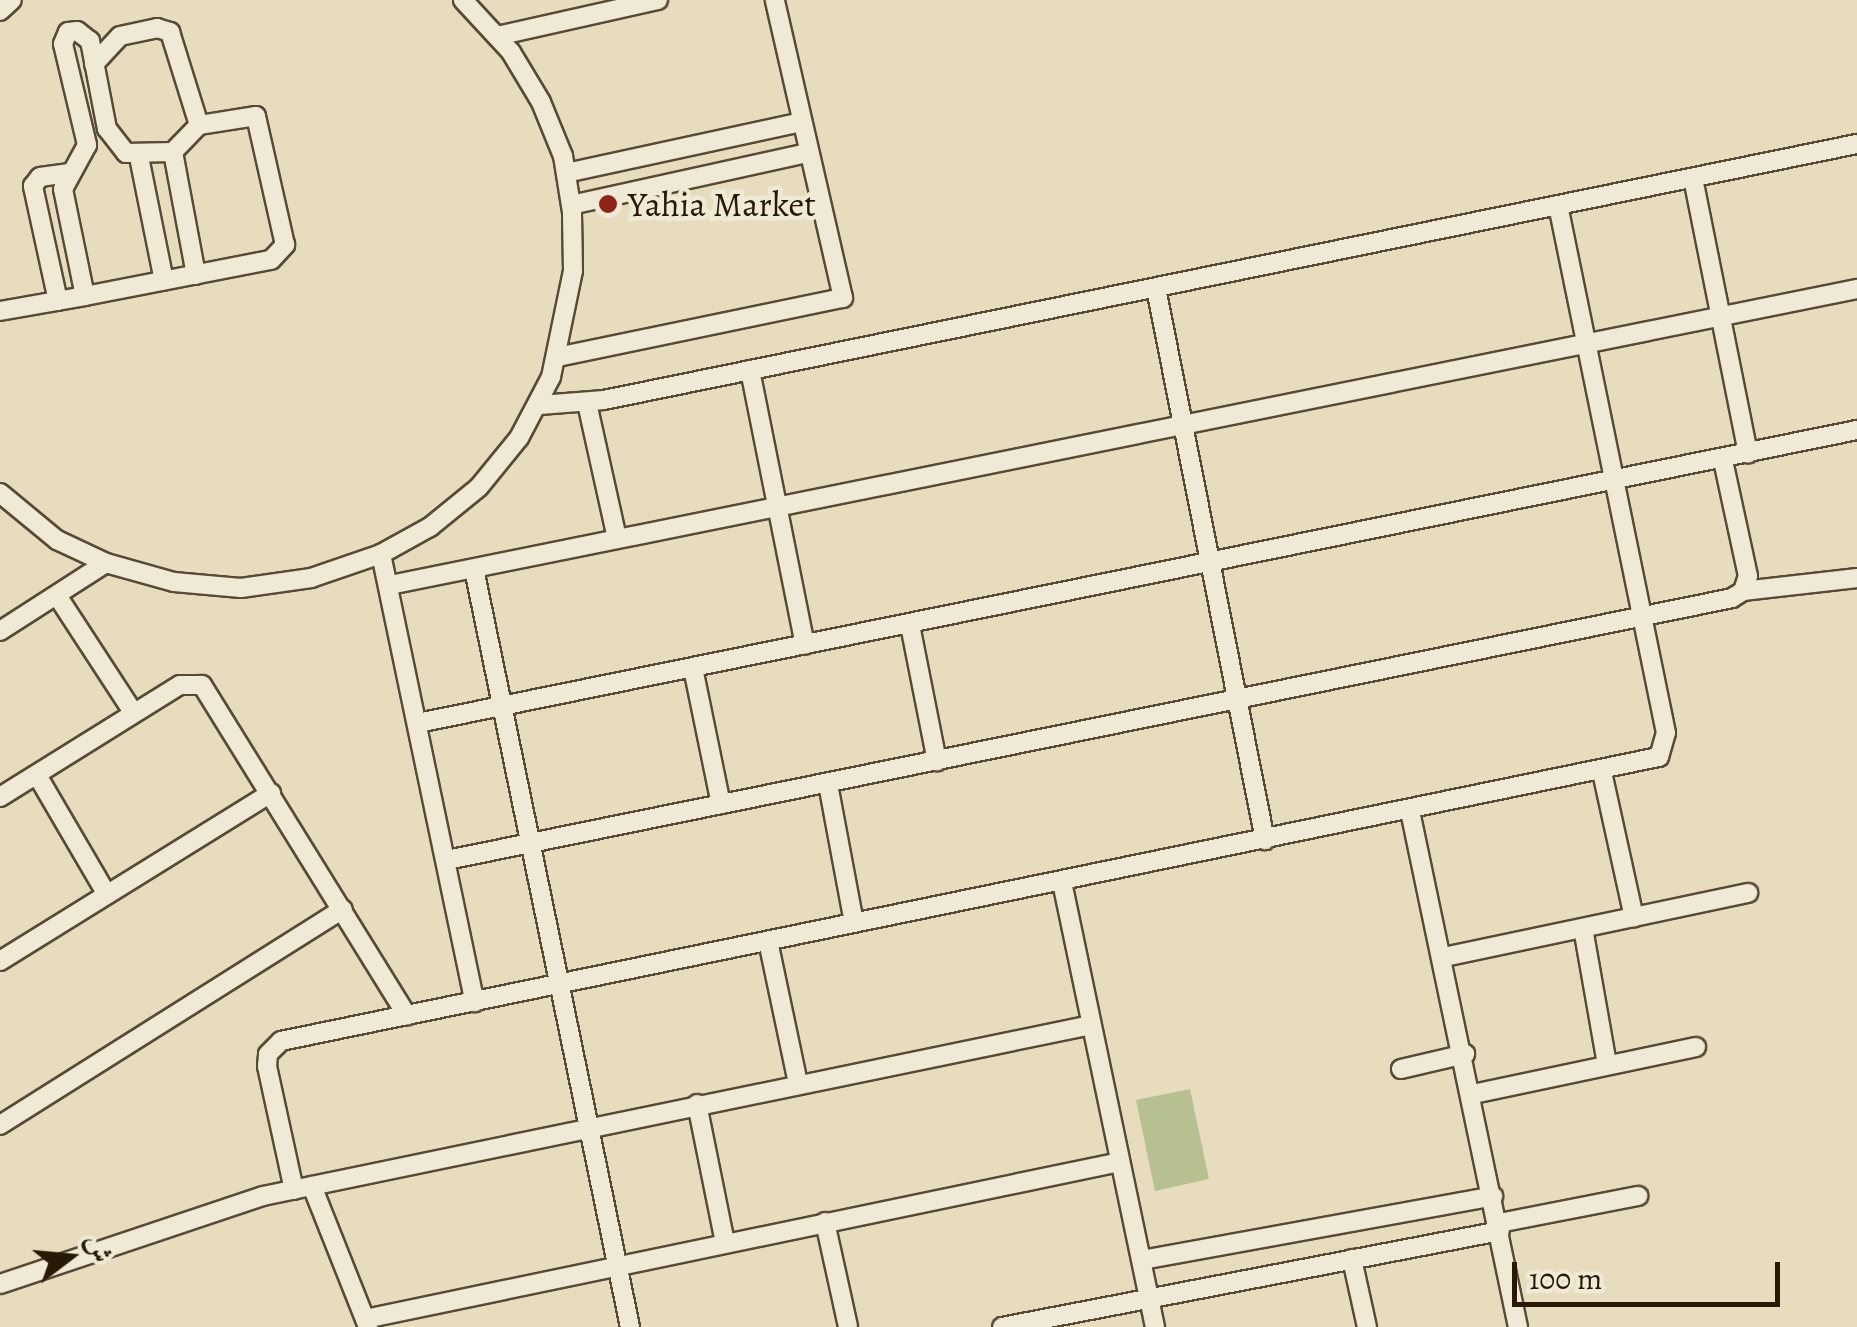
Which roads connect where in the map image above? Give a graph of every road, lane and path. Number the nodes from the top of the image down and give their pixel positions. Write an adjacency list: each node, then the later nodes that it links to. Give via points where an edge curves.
1 (12, 0): 5 (street)
2 (658, 0): 6 (street)
3 (775, 0): 8 (street)
4 (471, 2): 6 (street)
5 (0, 11)
6 (497, 36): 17 (street, via 542,102)
7 (94, 64): 9 (street, via 120,36 156,28 170,32); 10 (street); 12 (street, via 84,32 68,32 63,44)
8 (801, 122): 14 (street); 17 (street)
9 (199, 124): 13 (street); 21 (street, via 256,116 285,244 271,260)
10 (112, 138): 12 (street); 15 (street)
11 (1857, 144): 18 (street)
12 (87, 145): 16 (street)
13 (173, 152): 15 (street); 21 (street)
14 (808, 153): 19 (street); 30 (street, via 842,298)
15 (139, 156): 22 (street)
16 (70, 172): 25 (street, via 63,189); 26 (street, via 40,177 32,186)
17 (566, 173): 19 (street)
18 (1693, 178): 20 (street); 28 (street)
19 (571, 205): 30 (street, via 573,271)
20 (1558, 205): 23 (street); 29 (street)
21 (196, 275): 22 (street)
22 (164, 281): 25 (street)
23 (1156, 288): 31 (street); 34 (street)
24 (1856, 294): 28 (street)
25 (85, 296): 26 (street)
26 (58, 301): 27 (street)
27 (0, 311)
28 (1721, 314): 29 (street); 36 (street)
29 (1586, 341): 34 (street); 38 (street)
30 (557, 357): 33 (street)
31 (750, 370): 32 (street); 40 (street)
32 (587, 403): 33 (street); 41 (street)
33 (540, 404): 42 (street, via 479,487 430,528)
34 (1182, 424): 40 (street); 43 (street)
35 (1857, 430): 36 (street)
36 (1748, 454): 37 (street)
37 (1723, 460): 38 (street); 48 (street, via 1748,576)
38 (1615, 479): 43 (street); 50 (street)
39 (0, 493): 44 (street, via 57,540)
40 (777, 508): 41 (street); 53 (street)
41 (617, 538): 45 (street)
42 (381, 554): 44 (street, via 311,578 241,588 174,582); 47 (street)
43 (1210, 561): 51 (street); 55 (street)
44 (106, 563): 49 (street)
45 (474, 569): 47 (street); 56 (street)
46 (1857, 578): 48 (street)
47 (390, 585): 58 (street)
48 (1743, 591): 50 (street)
49 (58, 597): 52 (street); 57 (street)
50 (1644, 618): 55 (street); 60 (street, via 1666,746 1653,761)
51 (910, 625): 53 (street); 59 (street)
52 (0, 631)
53 (805, 645): 54 (street)
54 (694, 668): 56 (street); 65 (street)
55 (1237, 698): 59 (street); 67 (street)
56 (504, 706): 58 (street); 68 (street)
57 (133, 712): 61 (street); 63 (street, via 185,682 202,685)
58 (418, 723): 69 (street)
59 (937, 761): 62 (street)
60 (1602, 772): 66 (street); 74 (street)
61 (37, 775): 64 (street); 71 (street)
62 (828, 784): 65 (street); 75 (street)
63 (271, 793): 71 (street); 73 (street)
64 (0, 798)
65 (720, 804): 68 (street)
66 (1410, 812): 67 (street); 78 (street)
67 (1265, 840): 70 (street)
68 (530, 843): 69 (street); 80 (street)
69 (447, 860): 81 (street)
70 (1062, 882): 75 (street); 83 (street)
71 (106, 893): 79 (street)
72 (1748, 894): 74 (street)
73 (343, 910): 82 (street); 91 (street)
74 (1634, 918): 76 (street)
75 (854, 923): 77 (street)
76 (1583, 928): 78 (street); 86 (street)
77 (768, 941): 80 (street); 88 (street)
78 (1444, 957): 85 (street)
79 (0, 961)
80 (562, 984): 81 (street); 92 (street)
81 (475, 1002): 82 (street)
82 (407, 1016): 94 (street, via 271,1049 267,1066)
83 (1091, 1026): 88 (street); 93 (street)
84 (1696, 1047): 86 (street)
85 (1465, 1054): 87 (street); 89 (street)
86 (1607, 1064): 89 (street)
87 (1400, 1068)
88 (798, 1083): 90 (street)
89 (1473, 1094): 95 (street)
90 (697, 1104): 92 (street); 99 (street)
91 (0, 1125)
92 (590, 1126): 94 (street); 102 (street)
93 (1120, 1162): 97 (street); 101 (street)
94 (303, 1188): 103 (street); 105 (street)
95 (1493, 1196): 98 (street); 101 (street)
96 (1638, 1196): 98 (street)
97 (825, 1222): 99 (street); 107 (street)
98 (1500, 1227): 100 (street); 111 (street)
99 (726, 1243): 102 (street)
100 (1352, 1258): 104 (street); 110 (street)
101 (1142, 1260): 104 (street)
102 (618, 1265): 105 (street); 106 (street)
103 (0, 1284)
104 (1149, 1296): 108 (street); 109 (street)
105 (366, 1323)
106 (630, 1327)
107 (848, 1327)
108 (1002, 1327)
109 (1155, 1327)
110 (1367, 1327)
111 (1518, 1327)

